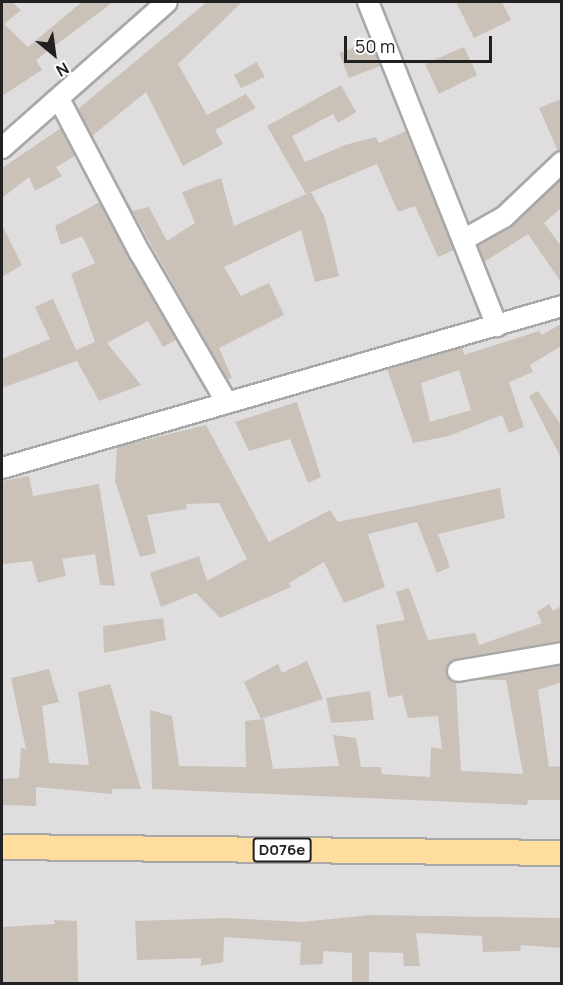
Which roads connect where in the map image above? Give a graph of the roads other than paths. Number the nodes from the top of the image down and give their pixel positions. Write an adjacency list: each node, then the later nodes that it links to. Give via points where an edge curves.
1 (167, 2): 3 (street)
2 (368, 2): 6 (street)
3 (59, 99): 4 (street); 9 (street, via 140,253)
4 (2, 148)
5 (561, 162): 6 (street, via 504,216)
6 (463, 240): 8 (street)
7 (561, 306): 8 (street)
8 (497, 326): 9 (street)
9 (227, 403): 10 (street)
10 (2, 468)
11 (561, 653): 12 (street)
12 (458, 671)
13 (2, 847): 14 (main road, D076e)
14 (561, 853)

